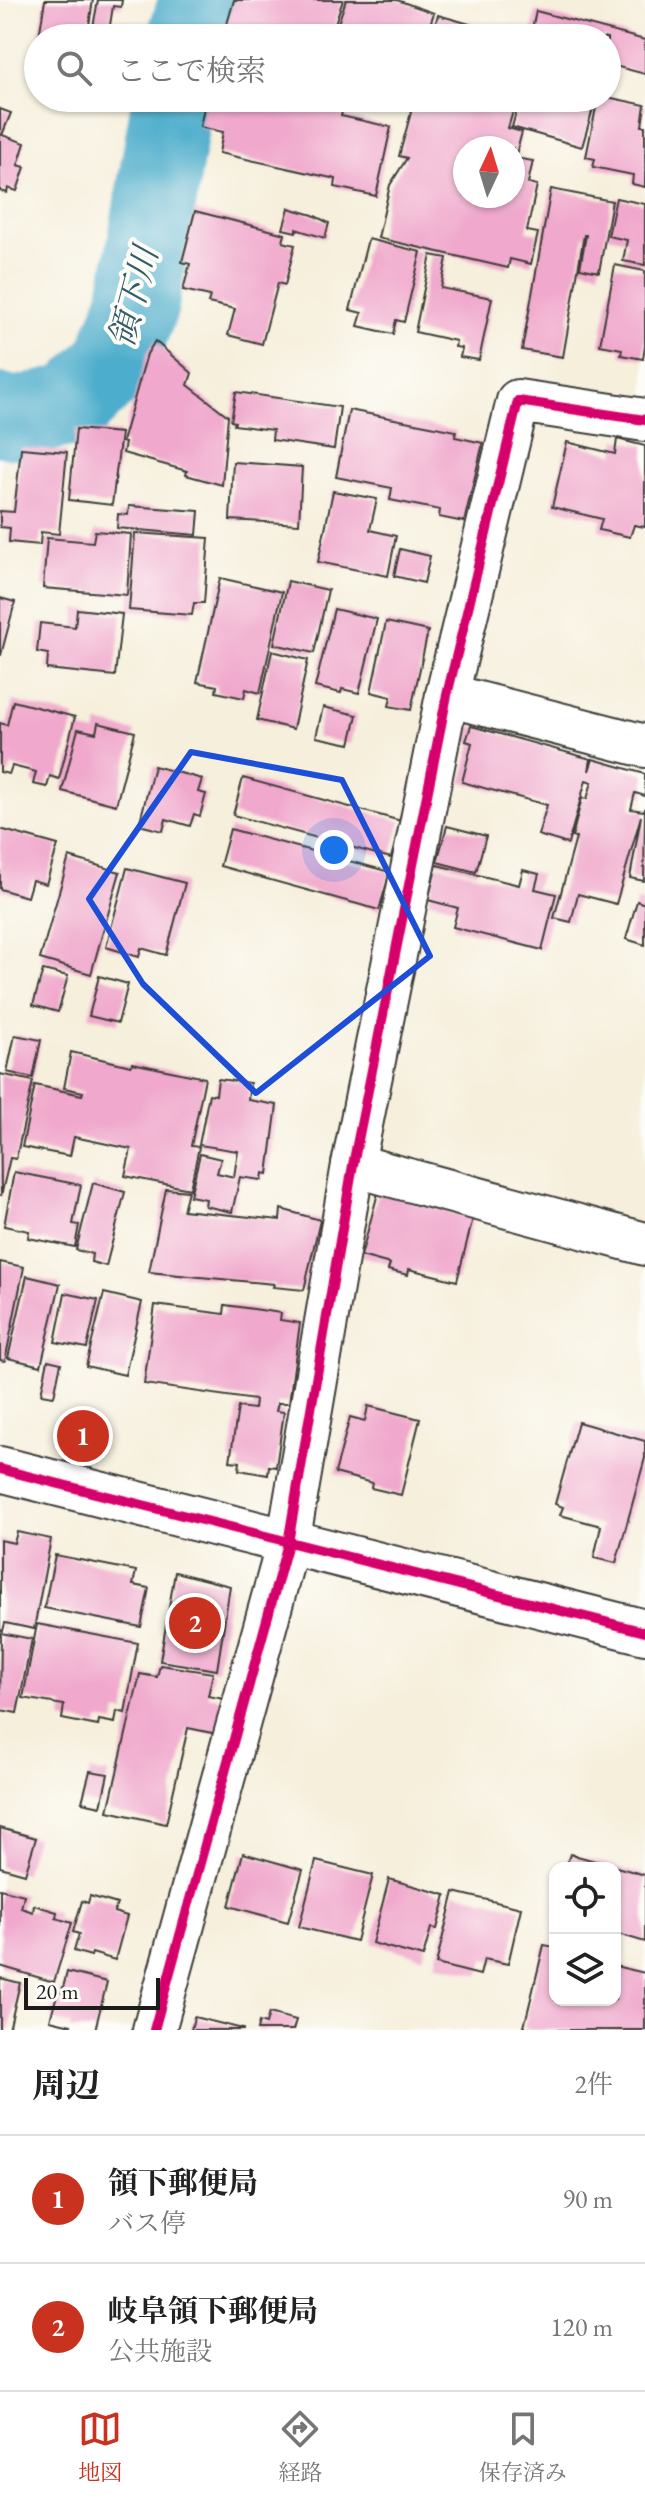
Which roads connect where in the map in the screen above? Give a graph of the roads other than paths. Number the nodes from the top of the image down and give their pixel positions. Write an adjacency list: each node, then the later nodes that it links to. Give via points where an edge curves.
1 (645, 420): 2 (street, via 518,401)
2 (447, 695): 3 (street); 4 (street)
3 (645, 746)
4 (353, 1165): 5 (street); 7 (street)
5 (645, 1244)
6 (0, 1469): 7 (street)
7 (288, 1543): 8 (street); 9 (street)
8 (645, 1632)
9 (154, 2030)

